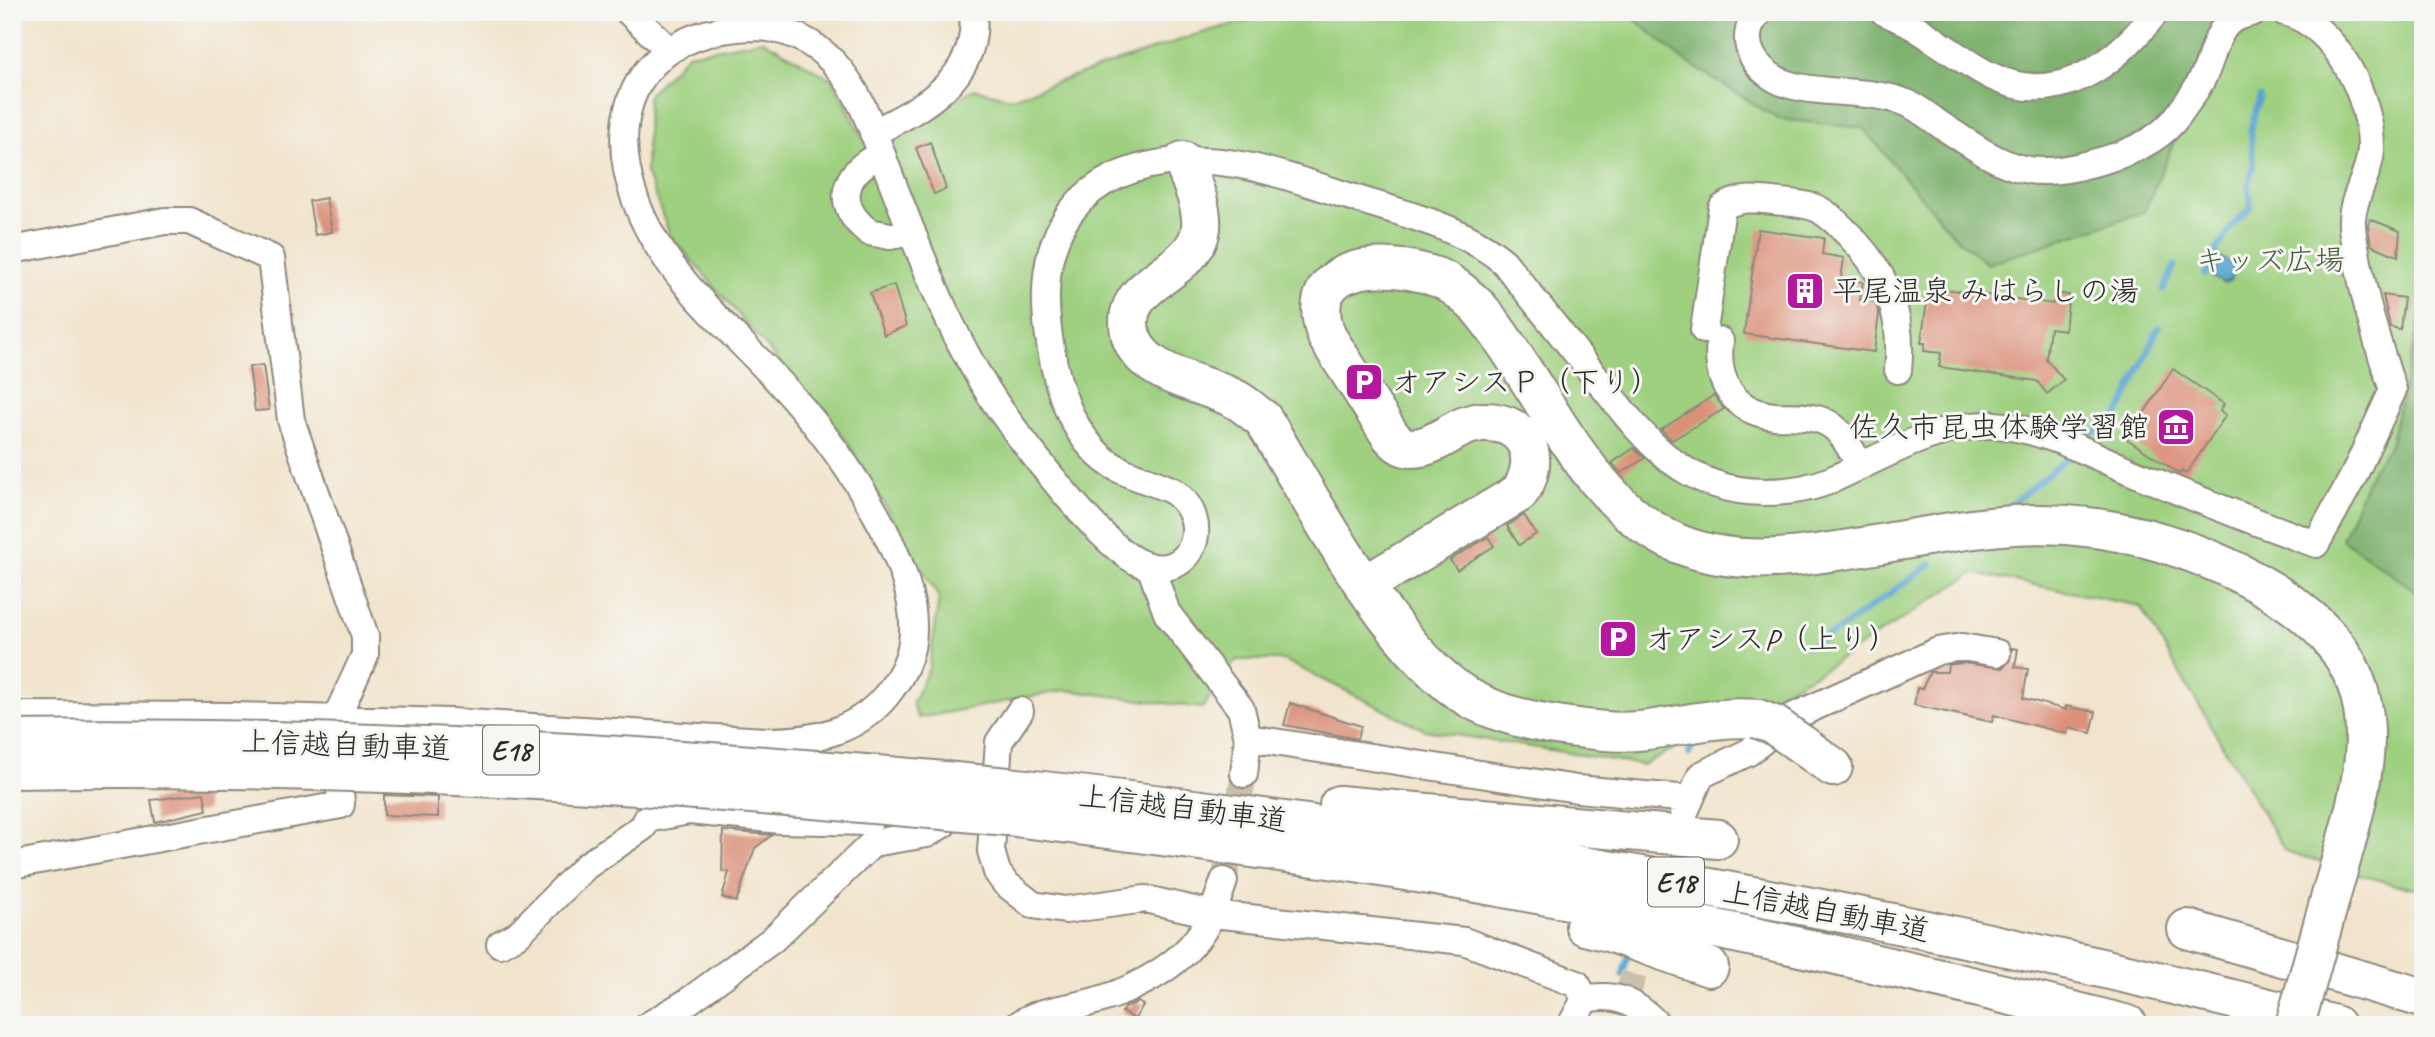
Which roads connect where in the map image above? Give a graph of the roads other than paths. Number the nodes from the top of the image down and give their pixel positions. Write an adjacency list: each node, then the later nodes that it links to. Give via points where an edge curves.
1 (629, 12): 9 (street)
2 (973, 12): 10 (street, via 970,50 954,79)
3 (1759, 12): 6 (street, via 1750,26 1748,43 1754,63 1771,79 1886,96 1910,104 1979,150 2024,172 2061,172 2118,156 2159,136 2202,79 2230,21)
4 (1884, 12): 5 (street, via 1907,21 1991,76 2026,88 2059,86 2096,70 2134,41)
5 (2156, 12)
6 (2254, 12)
7 (2284, 12): 15 (street, via 2328,40 2352,73 2367,116 2371,150 2352,219 2362,284 2393,390 2316,544 2213,507 2047,436 2011,427 1974,426 1935,434)
8 (736, 21): 9 (street); 10 (street, via 778,30 816,47 844,75)
9 (667, 49): 21 (street, via 642,76 628,107 625,144 638,204 673,266 807,415 877,521 911,602 913,634 906,663 886,696 860,722 801,740 746,741 552,726)
10 (877, 144): 12 (street); 12 (street, via 851,175 847,192 851,209 869,232 890,236)
11 (1183, 161): 15 (street, via 1230,162 1271,172 1450,231 1490,251 1504,262 1643,436 1705,482 1727,489 1777,492 1829,481); 16 (street, via 1128,172 1093,189 1065,217 1046,273 1053,362 1073,421 1107,462 1173,491 1194,517 1195,540 1184,557 1169,566); 17 (highway, via 1198,203 1198,240 1134,303 1131,335 1153,364 1237,400 1263,419)
12 (912, 232): 16 (street, via 970,361 999,408 1098,530 1128,556)
13 (12, 250): 21 (street, via 165,221 189,221 271,258 292,420 365,636 365,655)
14 (1898, 370): 15 (street, via 1898,321 1892,297 1869,256 1830,216 1814,207 1756,200 1730,201 1722,208 1712,336 1721,380 1732,398 1751,412 1824,421 1840,433)
15 (1860, 466)
16 (1150, 566): 22 (street, via 1167,613 1241,709)
17 (1365, 585): 24 (highway, bridge, via 1389,621 1421,655 1453,686 1490,707 1606,731 1636,731 1713,718 1758,719 1774,725); 44 (highway, bridge, via 1519,493 1532,472 1529,449 1521,437 1498,423 1464,425 1422,447 1400,445 1390,435 1321,323 1320,298 1333,280 1366,270 1404,270 1454,286 1479,308 1608,491 1637,520 1681,545 1740,559 1779,559 1952,531 2058,524 2123,533 2180,548 2244,576 2279,596 2332,640 2354,676 2367,720 2358,797)
18 (1997, 653): 22 (street, via 1962,647 1938,652 1790,718 1749,752 1701,775 1687,807)
19 (1020, 711): 27 (street, via 999,742)
20 (12, 715): 21 (street)
21 (336, 718): 31 (street, via 341,805)
22 (1248, 738): 26 (street)
23 (12, 740): 27 (highway, 上信越自動車道 / E18, bridge, via 506,750 747,764)
24 (1833, 767)
25 (12, 769): 27 (highway, 上信越自動車道 / E18, bridge, via 272,772 746,793)
26 (1244, 774)
27 (1003, 789): 28 (street); 29 (highway, via 1250,798); 30 (highway, 上信越自動車道 / E18); 33 (street, via 993,862 1005,883 1033,905 1065,910 1144,899); 45 (highway, 上信越自動車道 / E18, via 1193,807 1336,827 1766,898 1985,942)
28 (936, 828): 35 (street, via 690,811 646,819 643,827 604,851 517,934); 39 (street, via 916,837 873,843 772,940)
29 (1718, 838)
30 (1187, 839): 36 (highway, via 1609,932); 43 (highway, 上信越自動車道 / E18, via 1338,860 1632,912 1918,973)
31 (12, 865)
32 (1224, 881): 33 (street)
33 (1212, 914): 38 (street, via 1464,941 1577,984); 40 (street, via 1186,951 1129,989 1044,1012)
34 (2186, 929): 37 (highway)
35 (500, 944)
36 (1709, 967)
37 (2423, 998)
38 (1585, 999): 41 (street); 42 (street, via 1605,995 1626,999)
39 (649, 1025)
40 (1018, 1025)
41 (1570, 1025)
42 (1658, 1025)
43 (2128, 1025)
44 (2295, 1025)
45 (2335, 1025)

